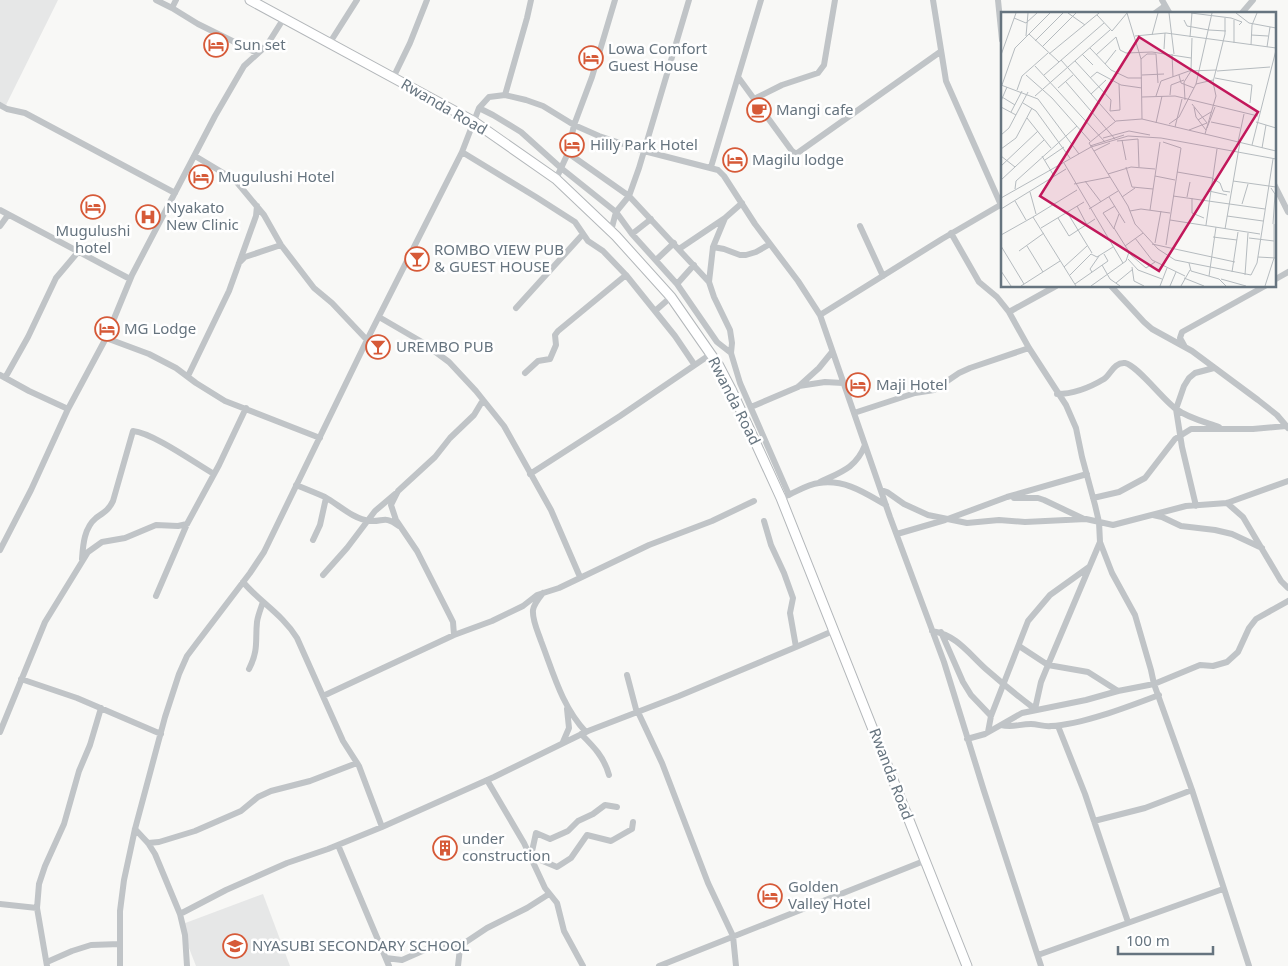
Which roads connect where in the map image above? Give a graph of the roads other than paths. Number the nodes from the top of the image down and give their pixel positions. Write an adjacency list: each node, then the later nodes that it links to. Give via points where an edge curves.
1 (156, 0): 14 (street)
2 (176, 0): 14 (street)
3 (250, 0): 16 (highway, Rwanda Road)
4 (357, 0): 18 (street)
5 (427, 0): 22 (street)
6 (531, 0): 23 (street)
7 (615, 0): 28 (street)
8 (688, 0): 29 (street)
9 (761, 0): 21 (street)
10 (835, 0): 24 (street, via 822,69)
11 (932, 0): 19 (street)
12 (998, 0): 17 (street)
13 (1253, 0): 15 (street)
14 (172, 8): 20 (street)
15 (1243, 12)
16 (284, 18): 18 (highway, Rwanda Road); 20 (street, via 267,46)
17 (1001, 30)
18 (329, 44): 22 (highway, Rwanda Road)
19 (940, 52): 24 (street, via 796,154); 40 (street, via 946,81)
20 (257, 53): 32 (street, via 244,66)
21 (738, 77): 24 (street); 33 (street)
22 (393, 78): 27 (highway, Rwanda Road)
23 (504, 95): 26 (street, via 489,97); 28 (street, via 543,106)
24 (754, 99)
25 (0, 105): 37 (street, via 25,113)
26 (479, 108): 27 (street); 34 (street, via 521,132)
27 (473, 122): 30 (street); 35 (highway, Rwanda Road)
28 (574, 125): 29 (street); 31 (street)
29 (644, 151): 33 (street); 38 (street)
30 (462, 152): 51 (street, via 575,222); 78 (street)
31 (568, 153): 34 (street); 38 (street)
32 (194, 156): 37 (street); 41 (street, via 235,180)
33 (711, 167): 39 (street, via 724,176)
34 (561, 168): 35 (street); 43 (street)
35 (556, 179): 50 (highway, Rwanda Road)
36 (1276, 188): 44 (street)
37 (175, 193): 66 (street)
38 (629, 196): 43 (street); 47 (street)
39 (742, 203): 46 (street); 55 (street)
40 (1001, 204): 53 (street)
41 (258, 206): 56 (street); 61 (street)
42 (0, 210): 45 (street)
43 (616, 212): 50 (street); 52 (street)
44 (1288, 212)
45 (8, 215): 48 (street); 59 (street)
46 (725, 218): 57 (street); 58 (street)
47 (651, 219): 52 (street); 54 (street)
48 (0, 226)
49 (860, 226): 65 (street)
50 (611, 231): 73 (highway, Rwanda Road)
51 (583, 234): 64 (street); 74 (street)
52 (632, 234): 60 (street)
53 (951, 234): 65 (street); 76 (street, via 979,282 997,296)
54 (674, 243): 58 (street); 60 (street)
55 (770, 244): 57 (street, via 746,255); 77 (street)
56 (280, 245): 61 (street, via 246,258); 80 (street, via 314,288)
57 (713, 247): 68 (street)
58 (679, 249): 62 (street)
59 (78, 252): 66 (street); 90 (street, via 56,278 28,337)
60 (656, 260): 69 (street)
61 (237, 265): 89 (street, via 229,291)
62 (694, 265): 68 (street); 69 (street)
63 (1288, 272): 67 (street)
64 (626, 275): 75 (street); 88 (street, via 558,331 550,359 538,361)
65 (883, 276): 77 (street)
66 (130, 279): 79 (street)
67 (1276, 279)
68 (709, 282): 84 (street, via 730,330)
69 (677, 284): 84 (street, via 716,342)
70 (1052, 288): 76 (street)
71 (1113, 288): 81 (street, via 1152,329)
72 (1261, 288): 81 (street, via 1182,332 1180,338)
73 (671, 297): 75 (street); 85 (highway, Rwanda Road)
74 (516, 308)
75 (655, 311): 86 (street)
76 (1009, 312): 82 (street)
77 (820, 316): 83 (street)
78 (379, 317): 80 (street); 94 (street, via 449,362)
79 (106, 338): 89 (street, via 149,354); 96 (street)
80 (368, 340): 103 (street)
81 (1185, 347): 87 (street)
82 (1029, 348): 93 (street); 99 (street, via 965,370 934,390)
83 (832, 352): 91 (street); 92 (street)
84 (731, 353): 95 (street)
85 (711, 354): 86 (street); 113 (highway, Rwanda Road)
86 (694, 364): 106 (street)
87 (1214, 368): 98 (street, via 1189,378); 100 (street)
88 (525, 373)
89 (188, 376): 97 (street, via 225,401)
90 (2, 377): 96 (street)
91 (843, 383): 92 (street); 99 (street)
92 (798, 386): 95 (street)
93 (1057, 394): 98 (street, via 1081,390 1106,378 1115,366 1124,363 1139,372); 107 (street, via 1076,428)
94 (484, 400): 106 (street, via 504,426); 112 (street, via 435,457)
95 (750, 407): 113 (street)
96 (68, 408): 133 (street)
97 (246, 408): 103 (street); 105 (street)
98 (1176, 409): 101 (street); 102 (street)
99 (854, 413): 104 (street)
100 (1286, 424): 101 (street)
101 (1227, 429): 102 (street, via 1197,428)
102 (1180, 435): 116 (street, via 1145,478 1119,492); 120 (street)
103 (320, 438): 110 (street)
104 (865, 445): 109 (street, via 861,456 851,466); 111 (street)
105 (214, 474): 127 (street); 134 (street, via 142,432 133,432 113,502 89,527)
106 (530, 474): 137 (street, via 551,510)
107 (1087, 474): 115 (street); 116 (street)
108 (1288, 481): 118 (street)
109 (818, 483): 113 (street); 119 (street, via 854,487)
110 (296, 485): 114 (street); 138 (street, via 264,552)
111 (881, 490): 119 (street); 122 (street, via 912,509)
112 (398, 491): 124 (street, via 375,510); 128 (street, via 391,505)
113 (785, 497): 144 (highway, Rwanda Road)
114 (326, 498): 124 (street); 130 (street)
115 (1007, 498): 122 (street); 123 (street, via 1038,498)
116 (1093, 498): 126 (street)
117 (754, 501): 137 (street, via 712,522 649,544)
118 (1227, 503): 120 (street); 132 (street, via 1243,517)
119 (886, 505): 129 (street)
120 (1196, 506): 121 (street)
121 (1149, 514): 126 (street, via 1113,524); 132 (street, via 1181,526 1232,534)
122 (945, 520): 123 (street, via 967,523); 129 (street)
123 (1086, 520): 126 (street)
124 (368, 521): 128 (street, via 388,520); 136 (street)
125 (764, 521): 149 (street, via 792,598 790,613)
126 (1099, 522): 131 (street)
127 (188, 524): 134 (street, via 156,525 125,538 106,541 88,552); 141 (street)
128 (401, 528): 147 (street, via 418,552 446,606)
129 (896, 534): 145 (street)
130 (313, 540)
131 (1100, 542): 135 (street); 155 (street, via 1135,616)
132 (1262, 548): 139 (street)
133 (0, 550)
134 (82, 561): 153 (street, via 45,622)
135 (1090, 566): 148 (street, via 1050,595 1036,610 1028,621); 150 (street)
136 (323, 575)
137 (580, 577): 140 (street)
138 (243, 582): 143 (street); 169 (street, via 187,656)
139 (1288, 588)
140 (543, 593): 147 (street, via 500,617); 159 (street, via 534,608 535,622)
141 (156, 596)
142 (1288, 601): 155 (street, via 1252,623 1238,652 1228,662 1200,666)
143 (263, 602): 151 (street, via 257,621 254,660); 158 (street, via 291,629)
144 (833, 631): 149 (street); 184 (highway, Rwanda Road)
145 (932, 631): 146 (street); 170 (street)
146 (941, 632): 154 (street, via 955,639); 163 (street, via 971,695)
147 (454, 635): 158 (street)
148 (1019, 646): 150 (street); 154 (street)
149 (796, 647): 162 (street)
150 (1048, 665): 156 (street, via 1088,672); 161 (street)
151 (249, 669)
152 (627, 675): 162 (street)
153 (21, 679): 160 (street); 166 (street)
154 (1005, 684): 161 (street); 163 (street)
155 (1154, 684): 156 (street); 157 (street)
156 (1118, 691): 161 (street)
157 (1159, 695): 165 (street); 175 (street)
158 (323, 696): 172 (street, via 343,741)
159 (565, 700): 168 (street); 171 (street, via 569,728)
160 (101, 708): 169 (street); 188 (street, via 64,824 39,884)
161 (1035, 709): 164 (street)
162 (638, 712): 168 (street); 191 (street, via 662,762 708,883)
163 (991, 716): 167 (street)
164 (1000, 724): 165 (street, via 1012,727 1034,724); 167 (street)
165 (1058, 726): 177 (street)
166 (1, 729)
167 (988, 732): 170 (street)
168 (584, 733): 171 (street); 173 (street, via 599,752)
169 (161, 734): 180 (street)
170 (968, 738): 194 (street)
171 (562, 744): 174 (street)
172 (357, 763): 179 (street); 181 (street, via 310,781 271,791 195,832)
173 (609, 775)
174 (487, 780): 179 (street); 183 (street)
175 (1192, 790): 177 (street, via 1145,808); 185 (street)
176 (617, 808): 183 (street, via 605,805 568,831 550,839 536,832)
177 (1094, 821): 190 (street)
178 (633, 822): 183 (street, via 632,829 611,841 587,835 572,858 557,867)
179 (382, 827): 182 (street)
180 (135, 829): 181 (street); 193 (street, via 124,880)
181 (148, 843): 189 (street)
182 (338, 845): 189 (street, via 280,866); 195 (street)
183 (531, 856): 186 (street)
184 (924, 861): 191 (street); 204 (highway, Rwanda Road)
185 (1223, 889): 190 (street); 206 (street)
186 (548, 894): 192 (street); 201 (street, via 557,903 564,931)
187 (0, 904): 188 (street)
188 (37, 908): 196 (street)
189 (180, 914): 198 (street)
190 (1128, 922): 194 (street)
191 (733, 936): 202 (street); 203 (street)
192 (466, 942): 195 (street, via 436,945 402,960); 200 (street, via 460,948)
193 (120, 944): 196 (street, via 92,945); 197 (street)
194 (1038, 955): 205 (street)
195 (386, 958): 199 (street)
196 (47, 964)
197 (120, 966)
198 (187, 966)
199 (389, 966)
200 (458, 966)
201 (583, 966)
202 (659, 966)
203 (736, 966)
204 (966, 966)
205 (1041, 966)
206 (1249, 966)

